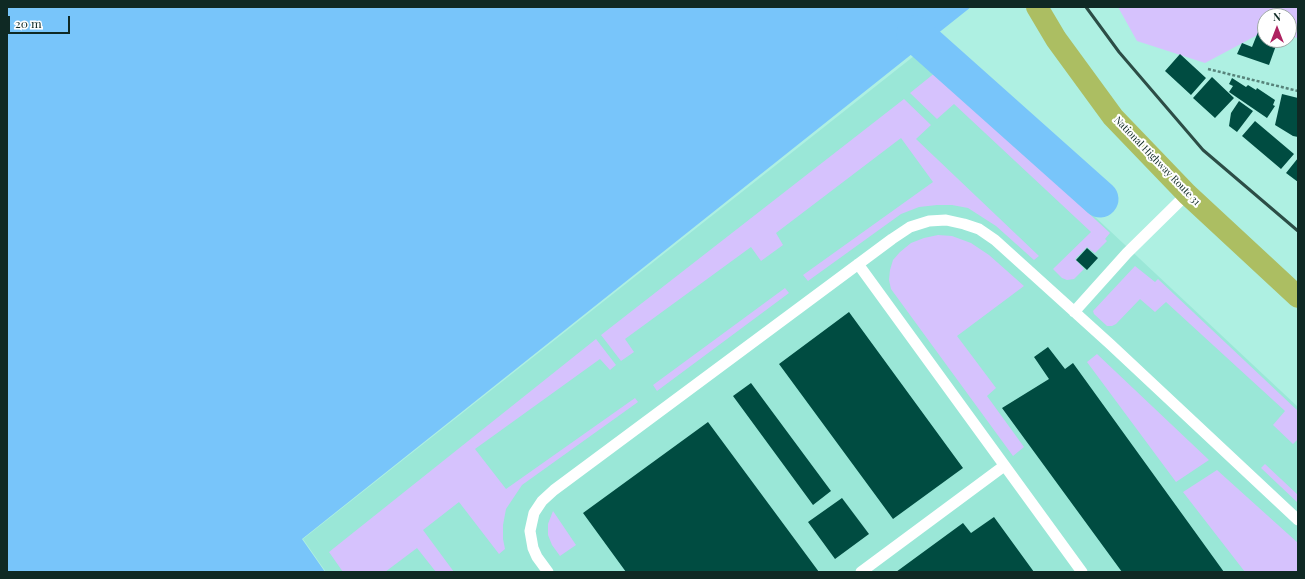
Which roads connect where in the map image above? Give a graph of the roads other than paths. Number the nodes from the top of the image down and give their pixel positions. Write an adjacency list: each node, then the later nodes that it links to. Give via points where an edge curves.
1 (1037, 7): 2 (highway, National Highway Route 31, via 1056,39 1114,117)
2 (1187, 194): 4 (highway, National Highway Route 31); 5 (lane, via 1127,253)
3 (858, 264): 5 (lane, via 910,227 929,221 946,220 978,229 995,240); 6 (lane); 8 (lane, via 542,501 534,513 530,531 537,558)
4 (1298, 297)
5 (1074, 312): 7 (lane)
6 (1004, 466): 9 (lane); 10 (lane)
7 (1298, 520)
8 (548, 572)
9 (860, 572)
10 (1082, 572)

